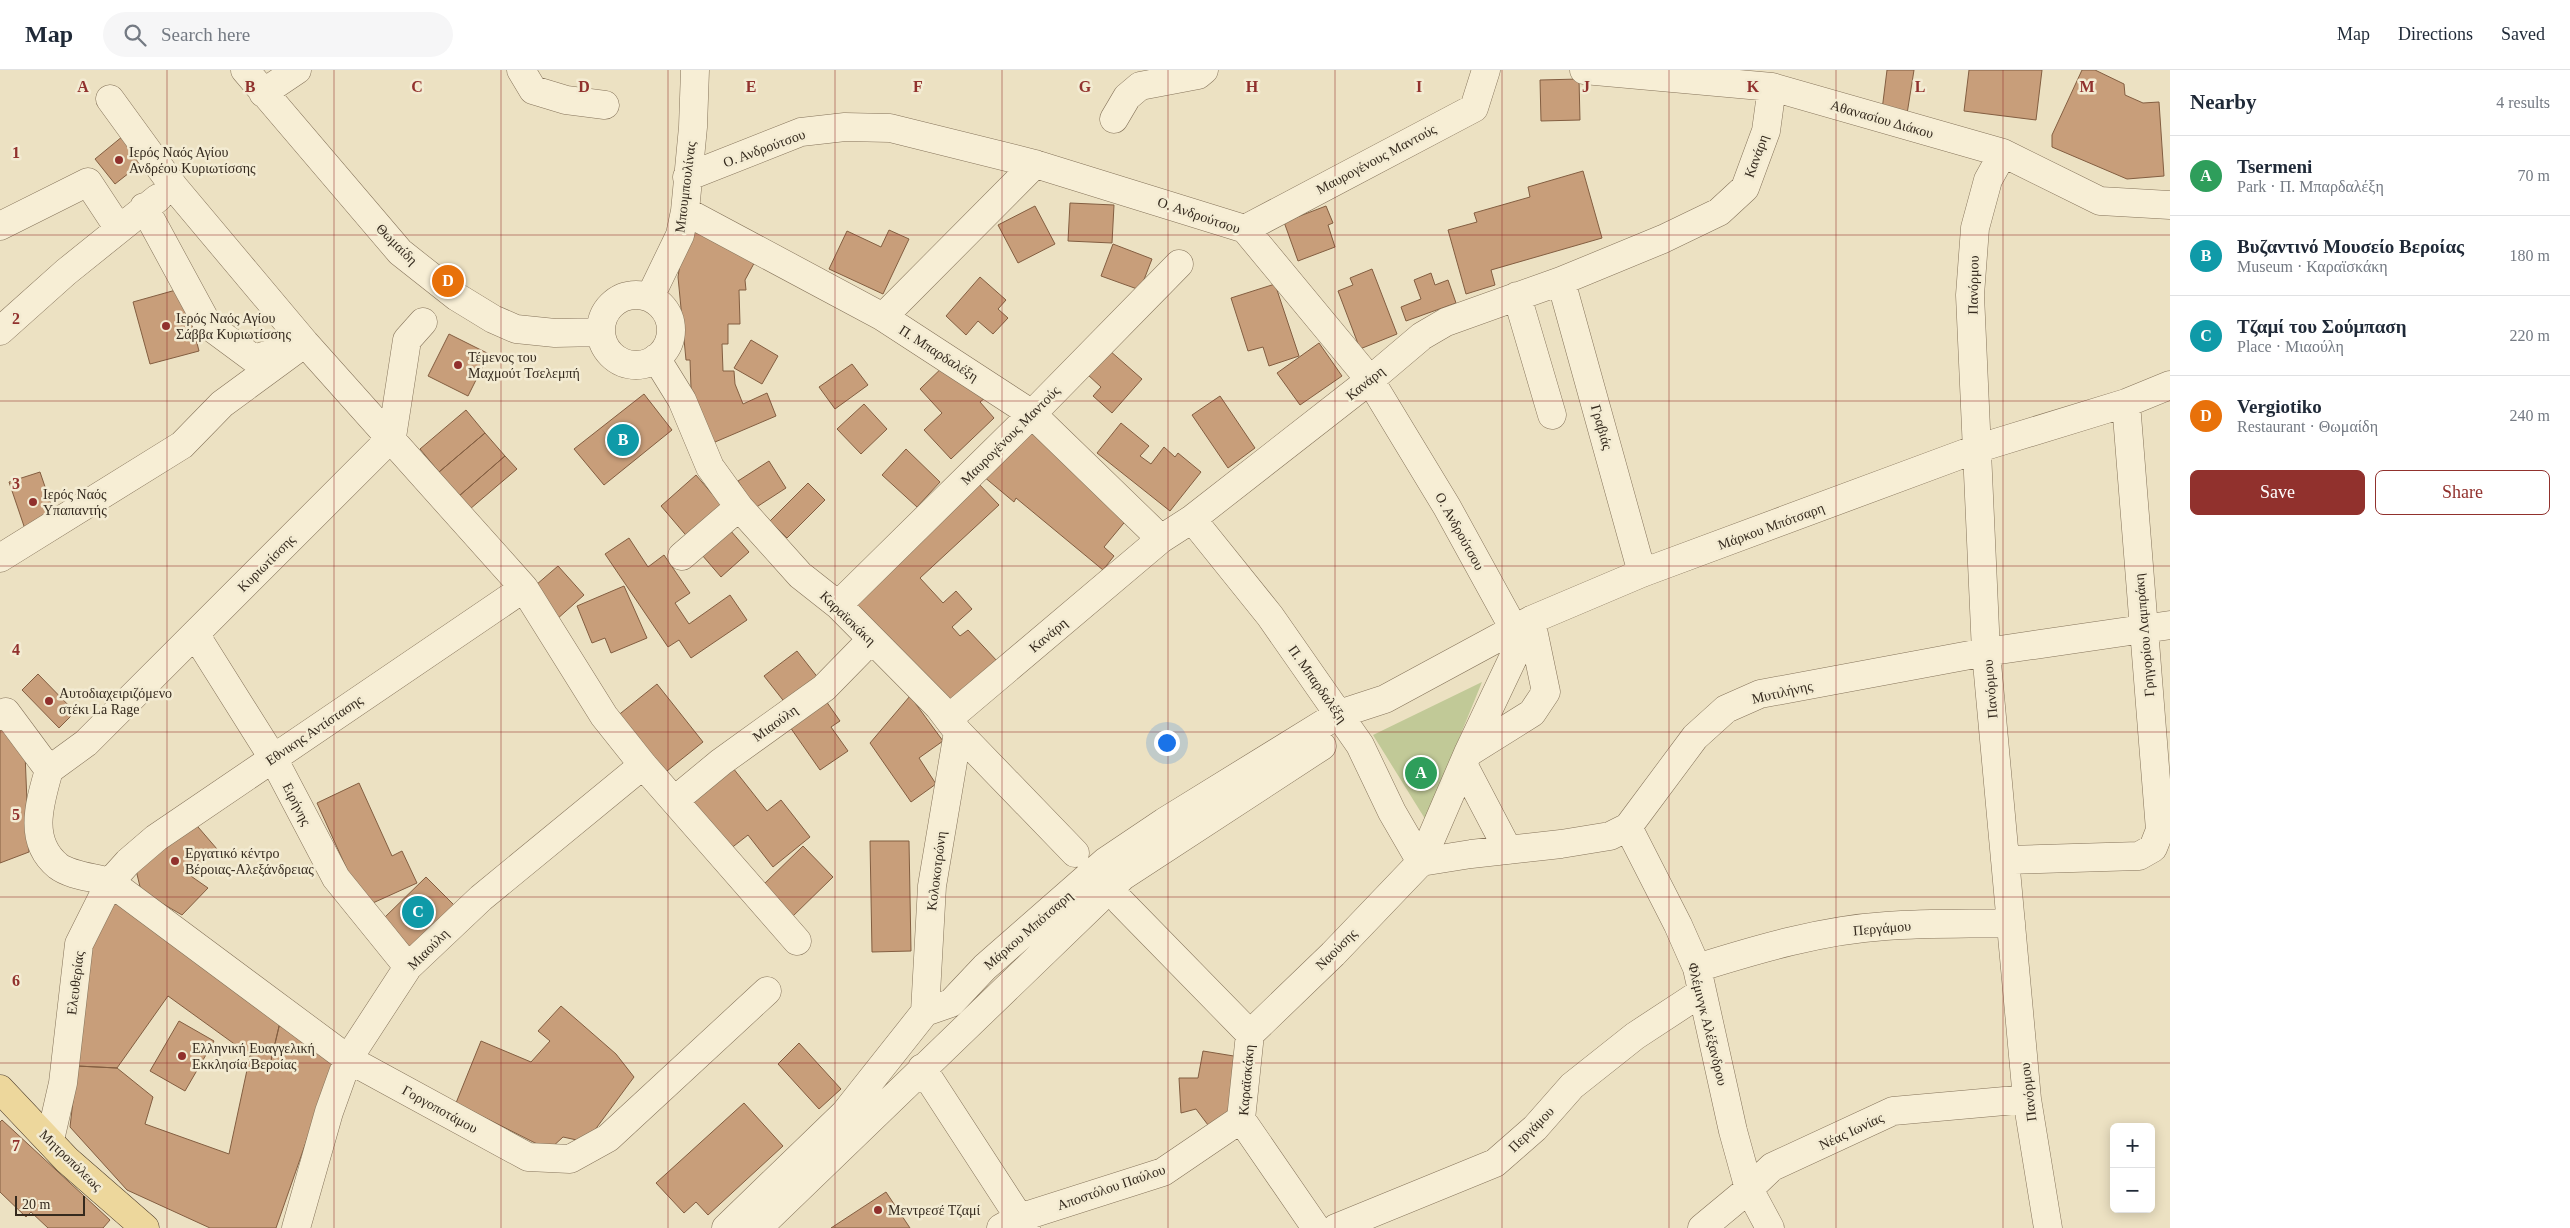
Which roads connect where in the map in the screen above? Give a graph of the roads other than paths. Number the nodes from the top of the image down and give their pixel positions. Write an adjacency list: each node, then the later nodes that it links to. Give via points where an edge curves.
1 (237, 70): 10 (street, Θωμαίδη)
2 (245, 70): 10 (street, Θωμαίδη)
3 (297, 70): 10 (street)
4 (521, 70): 12 (street, via 533,90 566,100)
5 (695, 70): 16 (street, Μπουμπουλίνας)
6 (1204, 70): 13 (street, via 1198,76 1140,86 1128,97)
7 (1486, 70): 23 (street, Μαυρογένους Μαντούς, via 1474,108)
8 (1584, 70): 9 (street, Αθανασίου Διάκου)
9 (1772, 87): 14 (street, Αθανασίου Διάκου); 25 (street, Κανάρη, via 1766,131 1745,188 1719,212 1664,239)
10 (263, 93): 31 (street, Θωμαίδη, via 400,252 457,297 493,319 516,328 555,333)
11 (110, 99): 17 (street)
12 (605, 105)
13 (1114, 119)
14 (2003, 154): 18 (street, Αθανασίου Διάκου, via 2100,200); 40 (street, Πανόρμου, via 1988,180 1975,228 1970,295)
15 (1035, 164): 16 (street, Ο. Ανδρούτσου, via 890,128 845,127 801,132); 23 (street, Ο. Ανδρούτσου); 28 (street)
16 (688, 177): 20 (street, Μπουμπουλίνας)
17 (174, 186): 19 (street); 32 (street)
18 (2170, 205)
19 (144, 207): 22 (street); 32 (street, via 208,325 254,359)
20 (685, 211): 27 (street, Μπουμπουλίνας, via 680,235); 28 (street, Π. Μπαρδαλέξη)
21 (0, 226): 22 (street, via 88,182)
22 (119, 228): 30 (street)
23 (1244, 229): 34 (street, Ο. Ανδρούτσου)
24 (1179, 264): 37 (street, Μαυρογένους Μαντούς)
25 (1561, 281): 26 (street, Κανάρη); 46 (street, Γραβιάς)
26 (1517, 296): 34 (street, Κανάρη, via 1446,322 1422,336); 38 (street)
27 (650, 297): 31 (street, via 638,294 618,299 603,316); 33 (street, via 663,306 672,328 665,350)
28 (883, 317): 37 (street, Π. Μπαρδαλέξη)
29 (423, 322): 39 (street, via 407,340)
30 (0, 331)
31 (601, 332): 33 (street, via 610,354 620,361 631,365)
32 (305, 343): 39 (street); 45 (street, via 222,404 182,445)
33 (656, 358): 41 (street, Καραϊσκάκη, via 682,400 710,467)
34 (1370, 380): 42 (street, Κανάρη); 49 (street, Ο. Ανδρούτσου)
35 (2170, 385): 36 (street, Μάρκου Μπότσαρη)
36 (2126, 403): 40 (street, Μάρκου Μπότσαρη); 51 (street, Γρηγορίου Λαμπράκη)
37 (1032, 414): 43 (street, Π. Μπαρδαλέξη); 48 (street, Μαυρογένους Μαντούς)
38 (1552, 415)
39 (392, 438): 47 (street); 52 (street, Κυριωτίσσης)
40 (1979, 448): 46 (street, Μάρκου Μπότσαρη); 54 (street, Πανόρμου)
41 (739, 507): 44 (street); 48 (street, Καραϊσκάκη, via 800,575)
42 (1192, 519): 43 (street, Κανάρη); 56 (street, Π. Μπαρδαλέξη, via 1270,616)
43 (1161, 539): 57 (street, Κανάρη)
44 (682, 556)
45 (0, 558)
46 (1642, 573): 49 (street, Μάρκου Μπότσαρη)
47 (524, 588): 58 (street, Εθνικης Αντίστασης); 60 (street, via 604,716)
48 (838, 604): 53 (street, Καραϊσκάκη)
49 (1523, 625): 56 (street, Μάρκου Μπότσαρη); 59 (street); 59 (street, Ο. Ανδρούτσου, via 1546,692 1532,713)
50 (2170, 625): 51 (street, Mυτιλήνης)
51 (2143, 627): 54 (street, Mυτιλήνης); 66 (street, Γρηγορίου Λαμπράκη, via 2160,830 2153,848 2139,856)
52 (195, 634): 58 (street, Ειρήνης); 61 (street, Κυριωτίσσης, via 86,743)
53 (871, 640): 57 (street, Καραϊσκάκη); 62 (street, Μιαούλη, via 824,688 721,762)
54 (1986, 652): 63 (street, Mυτιλήνης, via 1760,694 1726,709 1695,737); 66 (street, Πανόρμου)
55 (3, 714): 61 (street)
56 (1344, 721): 67 (street, Π. Μπαρδαλέξη, via 1360,745 1392,812); 75 (street, Μάρκου Μπότσαρη, via 1164,822 1106,861 985,967 951,1003); 78 (street, Μάρκου Μπότσαρη, via 1123,876)
57 (953, 725): 65 (street, Καραϊσκάκη); 75 (street, Κολοκοτρώνη, via 932,886)
58 (273, 758): 68 (street, Εθνικης Αντίστασης, via 156,838); 72 (street, Ειρήνης, via 336,878)
59 (1466, 760): 64 (street); 67 (street)
60 (643, 765): 62 (street); 72 (street, Μιαούλη, via 481,898)
61 (49, 770): 68 (street, via 38,809 41,846 59,866)
62 (675, 800): 71 (street)
63 (1628, 828): 64 (street, via 1610,836); 73 (street, Φλέμινγκ Αλέξανδρου, via 1678,924)
64 (1508, 850): 67 (street)
65 (1075, 853)
66 (2005, 860): 70 (street, Πανόρμου)
67 (1421, 862): 76 (street, Ναούσης)
68 (110, 882): 77 (street, Γοργοποτάμου); 82 (street, Ελευθερίας, via 79,944 63,1083)
69 (1121, 902): 76 (street, Καραϊσκάκη)
70 (2011, 923): 73 (street, Περγάμου, via 1885,926 1815,937 1752,951); 80 (street, Πανόρμου)
71 (797, 941)
72 (408, 967): 77 (street, Μιαούλη)
73 (1700, 980): 83 (street, Φλέμινγκ Αλέξανδρου, via 1733,1132); 90 (street, Περγάμου, via 1572,1086 1535,1128 1495,1163)
74 (767, 991): 77 (street, Γοργοποτάμου, via 608,1138 570,1159 528,1157)
75 (925, 1012): 88 (street, via 846,1113)
76 (1250, 1034): 81 (street, Καραϊσκάκη)
77 (348, 1058): 87 (street, Μιαούλη)
78 (922, 1068): 84 (street, Μάρκου Μπότσαρη); 85 (street)
79 (0, 1089): 82 (main road, Μητροπόλεως)
80 (2027, 1099): 83 (street, Νέας Ιωνίας, via 1893,1112 1772,1167); 93 (street, Πανόρμου)
81 (1241, 1119): 85 (street, Αποστόλου Παύλου, via 1163,1172); 89 (street, Καραϊσκάκη)
82 (50, 1140): 86 (main road, Μητροπόλεως, via 67,1160)
83 (1749, 1189): 91 (street, Νέας Ιωνίας); 92 (street, Φλέμινγκ Αλέξανδρου)
84 (772, 1223)
85 (1015, 1225)
86 (146, 1228)
87 (296, 1228)
88 (726, 1228)
89 (1316, 1228)
90 (1336, 1228)
91 (1702, 1228)
92 (1770, 1228)
93 (2048, 1228)

